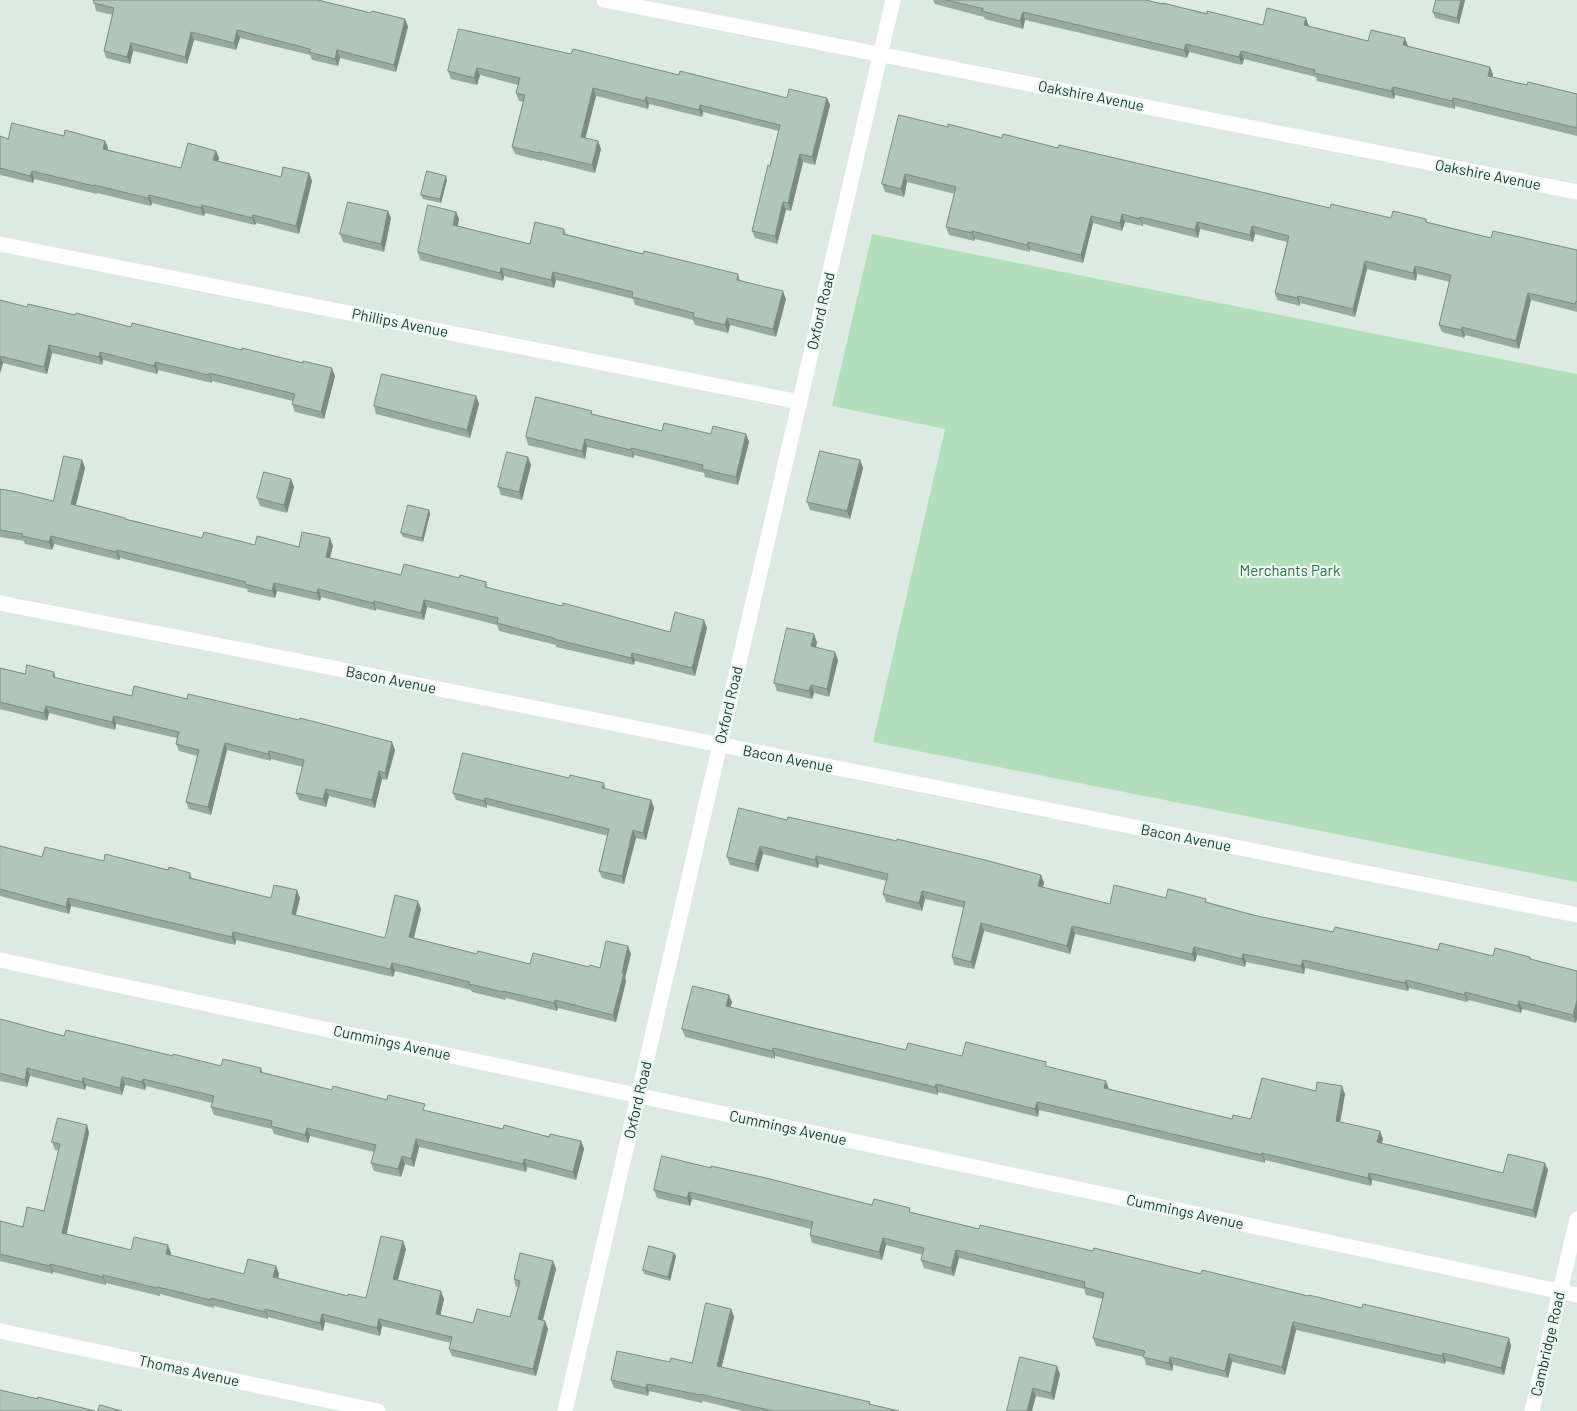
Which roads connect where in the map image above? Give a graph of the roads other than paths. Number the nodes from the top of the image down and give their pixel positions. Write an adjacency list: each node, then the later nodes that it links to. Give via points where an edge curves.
1 (604, 0): 3 (street, Oakshire Avenue)
2 (893, 0): 3 (street, Oxford Road)
3 (880, 55): 4 (street, Oakshire Avenue); 6 (street, Oxford Road)
4 (1577, 192)
5 (0, 244): 6 (street, Phillips Avenue)
6 (800, 402): 8 (street, Oxford Road)
7 (0, 603): 8 (street, Bacon Avenue)
8 (719, 746): 9 (street, Bacon Avenue); 11 (street, Oxford Road)
9 (1577, 915)
10 (0, 960): 11 (street, Cummings Avenue)
11 (639, 1096): 13 (street, Cummings Avenue); 17 (street, Oxford Road)
12 (1577, 1219): 13 (street, Cambridge Road)
13 (1560, 1292): 14 (street, Cummings Avenue); 18 (street, Cambridge Road)
14 (1577, 1295)
15 (0, 1331): 16 (street, Thomas Avenue)
16 (378, 1411)
17 (565, 1411)
18 (1532, 1411)

